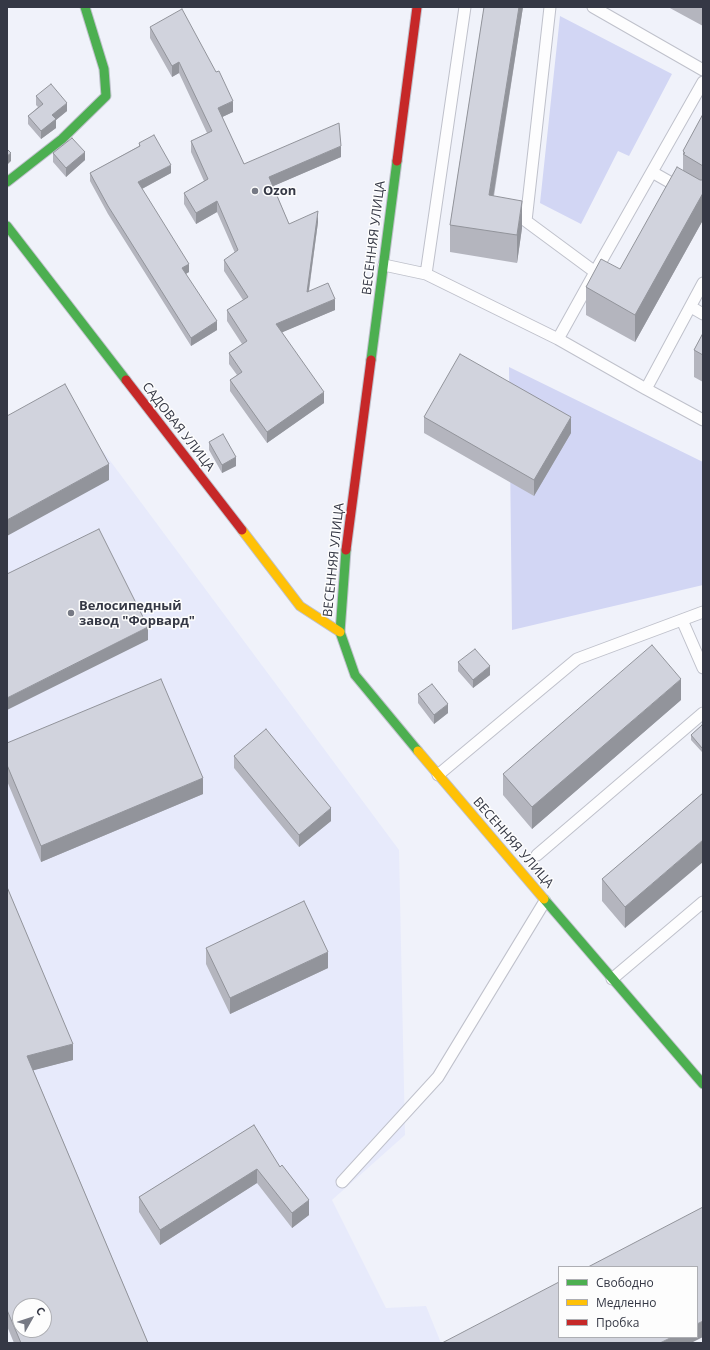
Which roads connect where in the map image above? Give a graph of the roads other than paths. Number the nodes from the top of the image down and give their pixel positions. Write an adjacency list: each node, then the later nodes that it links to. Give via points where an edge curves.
1 (85, 7): 9 (street, via 104,69 106,96 62,139)
2 (417, 7): 12 (street, ВЕСЕННЯЯ УЛИЦА)
3 (466, 7): 14 (lane)
4 (550, 7): 13 (lane, via 526,221)
5 (593, 7): 6 (lane)
6 (703, 70)
7 (703, 82): 8 (lane)
8 (652, 172): 10 (lane); 13 (lane)
9 (7, 182)
10 (703, 201)
11 (7, 226): 23 (street, САДОВАЯ УЛИЦА, via 300,606)
12 (384, 265): 14 (lane); 23 (street, ВЕСЕННЯЯ УЛИЦА, via 344,575)
13 (595, 272): 18 (lane)
14 (426, 274): 18 (lane)
15 (703, 283): 16 (lane)
16 (691, 306): 17 (lane); 19 (lane)
17 (703, 314)
18 (558, 339): 19 (lane)
19 (646, 390): 20 (lane)
20 (703, 420)
21 (703, 612): 22 (lane)
22 (682, 620): 24 (lane); 26 (lane, via 578,659)
23 (340, 632): 26 (street, ВЕСЕННЯЯ УЛИЦА, via 355,675)
24 (703, 668)
25 (703, 713): 27 (lane)
26 (438, 775): 28 (street, ВЕСЕННЯЯ УЛИЦА)
27 (537, 855)
28 (545, 901): 30 (street, ВЕСЕННЯЯ УЛИЦА); 32 (lane, via 438,1077)
29 (703, 902): 30 (lane)
30 (612, 979): 31 (street, ВЕСЕННЯЯ УЛИЦА)
31 (703, 1084)
32 (342, 1182)

